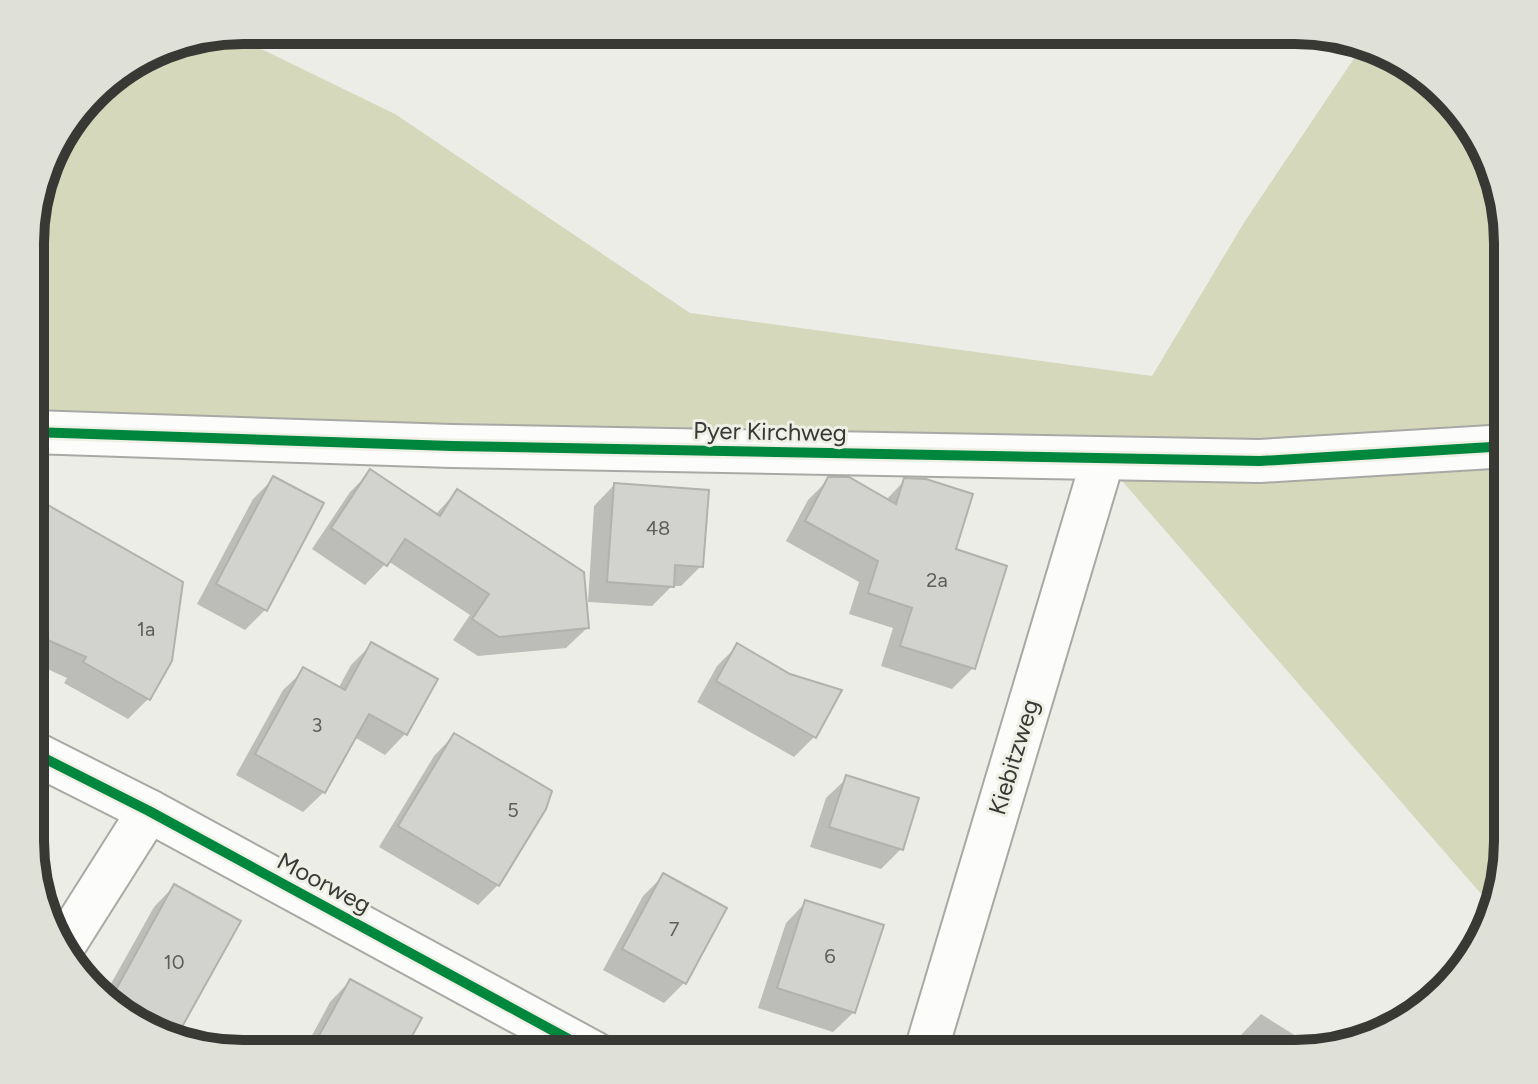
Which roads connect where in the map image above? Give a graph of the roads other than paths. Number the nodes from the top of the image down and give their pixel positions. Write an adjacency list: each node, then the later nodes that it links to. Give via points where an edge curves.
1 (44, 432): 3 (street, Pyer Kirchweg)
2 (1494, 447): 3 (street, Pyer Kirchweg, via 1260,461)
3 (1103, 459): 8 (street, Kiebitzweg)
4 (44, 758): 5 (street, Moorweg)
5 (149, 811): 6 (street); 7 (street, Moorweg)
6 (69, 937)
7 (570, 1040)
8 (929, 1040)

